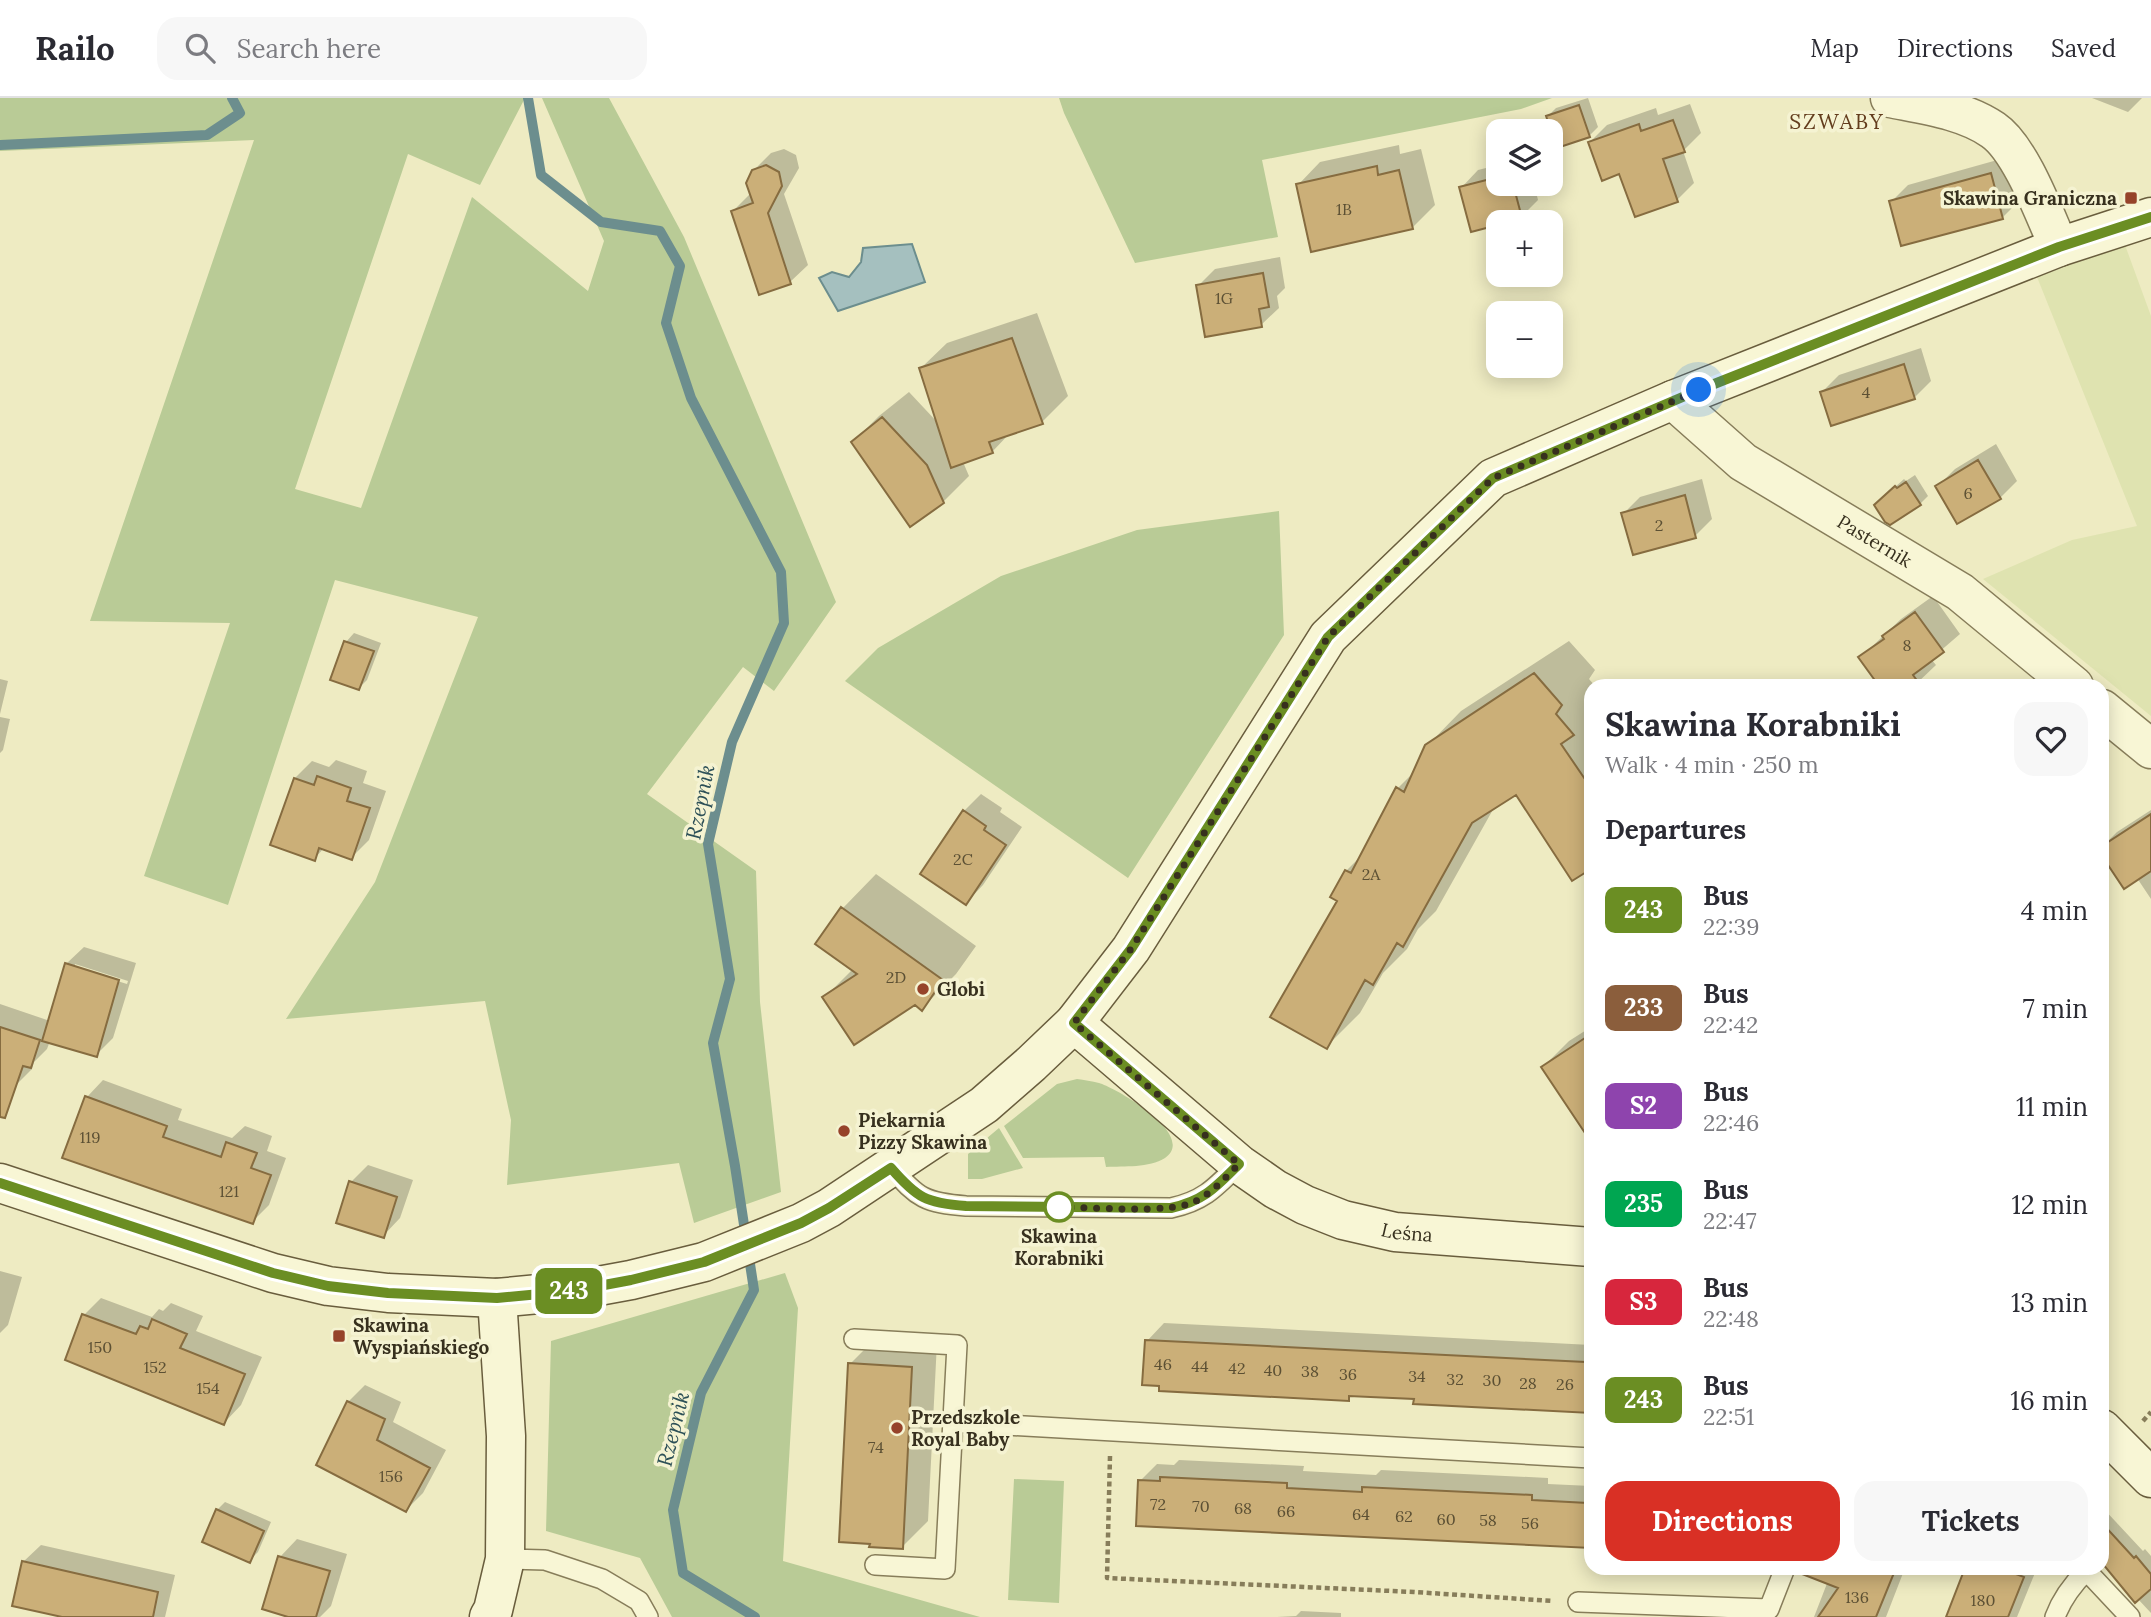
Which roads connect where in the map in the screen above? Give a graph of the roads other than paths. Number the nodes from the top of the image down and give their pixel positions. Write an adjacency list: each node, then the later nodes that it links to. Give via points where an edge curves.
1 (1890, 98): 2 (street, via 1973,119)
2 (1998, 114): 4 (street)
3 (2151, 216): 4 (street)
4 (2059, 247): 5 (street)
5 (1673, 400): 6 (street, Pasternik, via 1743,462 1960,592); 9 (street, via 1493,478 1328,637 1131,949)
6 (2066, 679)
7 (2109, 715): 8 (street)
8 (2151, 749)
9 (1074, 1023): 10 (street, Leśna); 11 (street, via 984,1105)
10 (1239, 1164): 11 (lane, via 1212,1191 1171,1208 939,1204 909,1189); 13 (street, Leśna, via 1275,1189 1343,1220 1395,1232)
11 (891, 1168): 14 (street, via 801,1223 704,1262 572,1291)
12 (0, 1183): 14 (street, via 273,1273 328,1286)
13 (1584, 1246)
14 (497, 1298): 20 (street, via 506,1436)
15 (854, 1339): 16 (lane, via 957,1345)
16 (953, 1422): 18 (lane); 21 (lane, via 945,1569)
17 (2109, 1436): 19 (street)
18 (1584, 1458)
19 (2151, 1478)
20 (505, 1559): 27 (street); 28 (lane, via 545,1560 602,1579 639,1601)
21 (874, 1565)
22 (1782, 1575): 26 (lane)
23 (2080, 1575): 29 (lane)
24 (2091, 1575): 30 (lane)
25 (1578, 1602): 26 (lane)
26 (1767, 1613)
27 (489, 1617)
28 (648, 1617)
29 (2055, 1617)
30 (2130, 1617)

